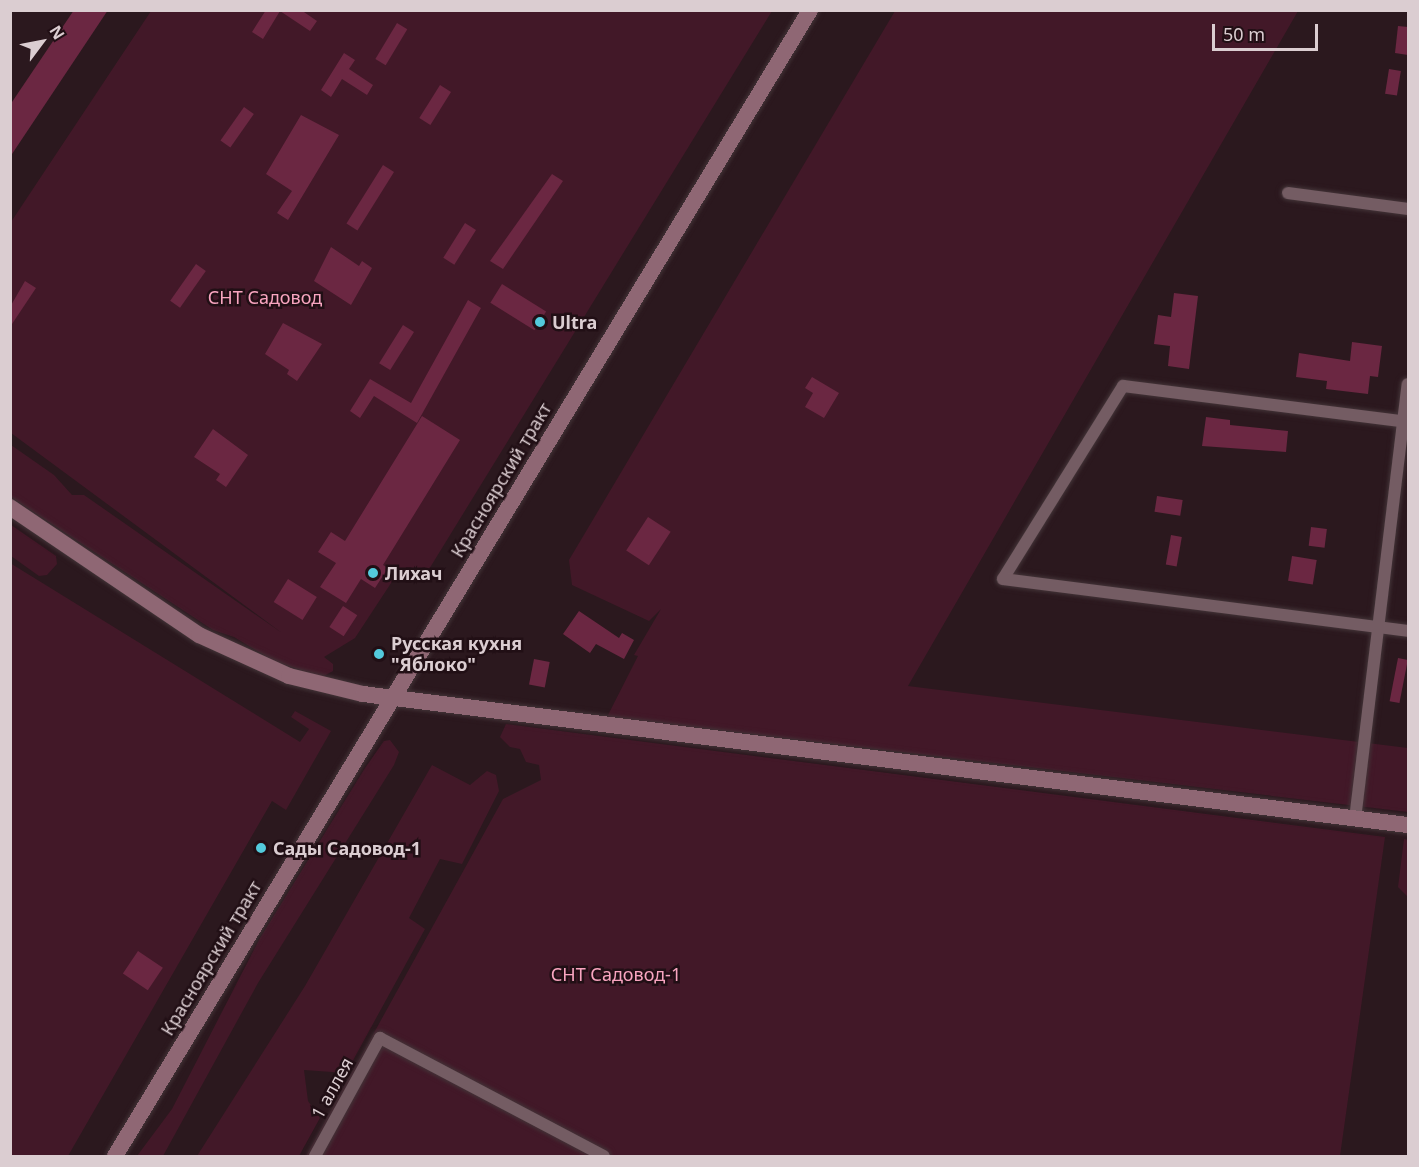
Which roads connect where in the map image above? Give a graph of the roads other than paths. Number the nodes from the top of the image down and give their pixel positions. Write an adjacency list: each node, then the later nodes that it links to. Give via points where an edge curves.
1 (810, 10): 9 (main road, Красноярский тракт)
2 (1288, 193): 3 (street)
3 (1408, 209)
4 (1408, 384): 5 (street)
5 (1406, 422): 7 (street); 7 (street, via 1124,386 1003,579)
6 (10, 507): 9 (main road, via 199,635 289,676)
7 (1379, 629): 8 (street); 10 (street)
8 (1408, 632)
9 (391, 698): 10 (main road); 12 (main road, Красноярский тракт)
10 (1355, 819): 11 (main road)
11 (1408, 825)
12 (114, 1156)
13 (315, 1156): 14 (street, 1 аллея, via 380,1038)
14 (604, 1156)

